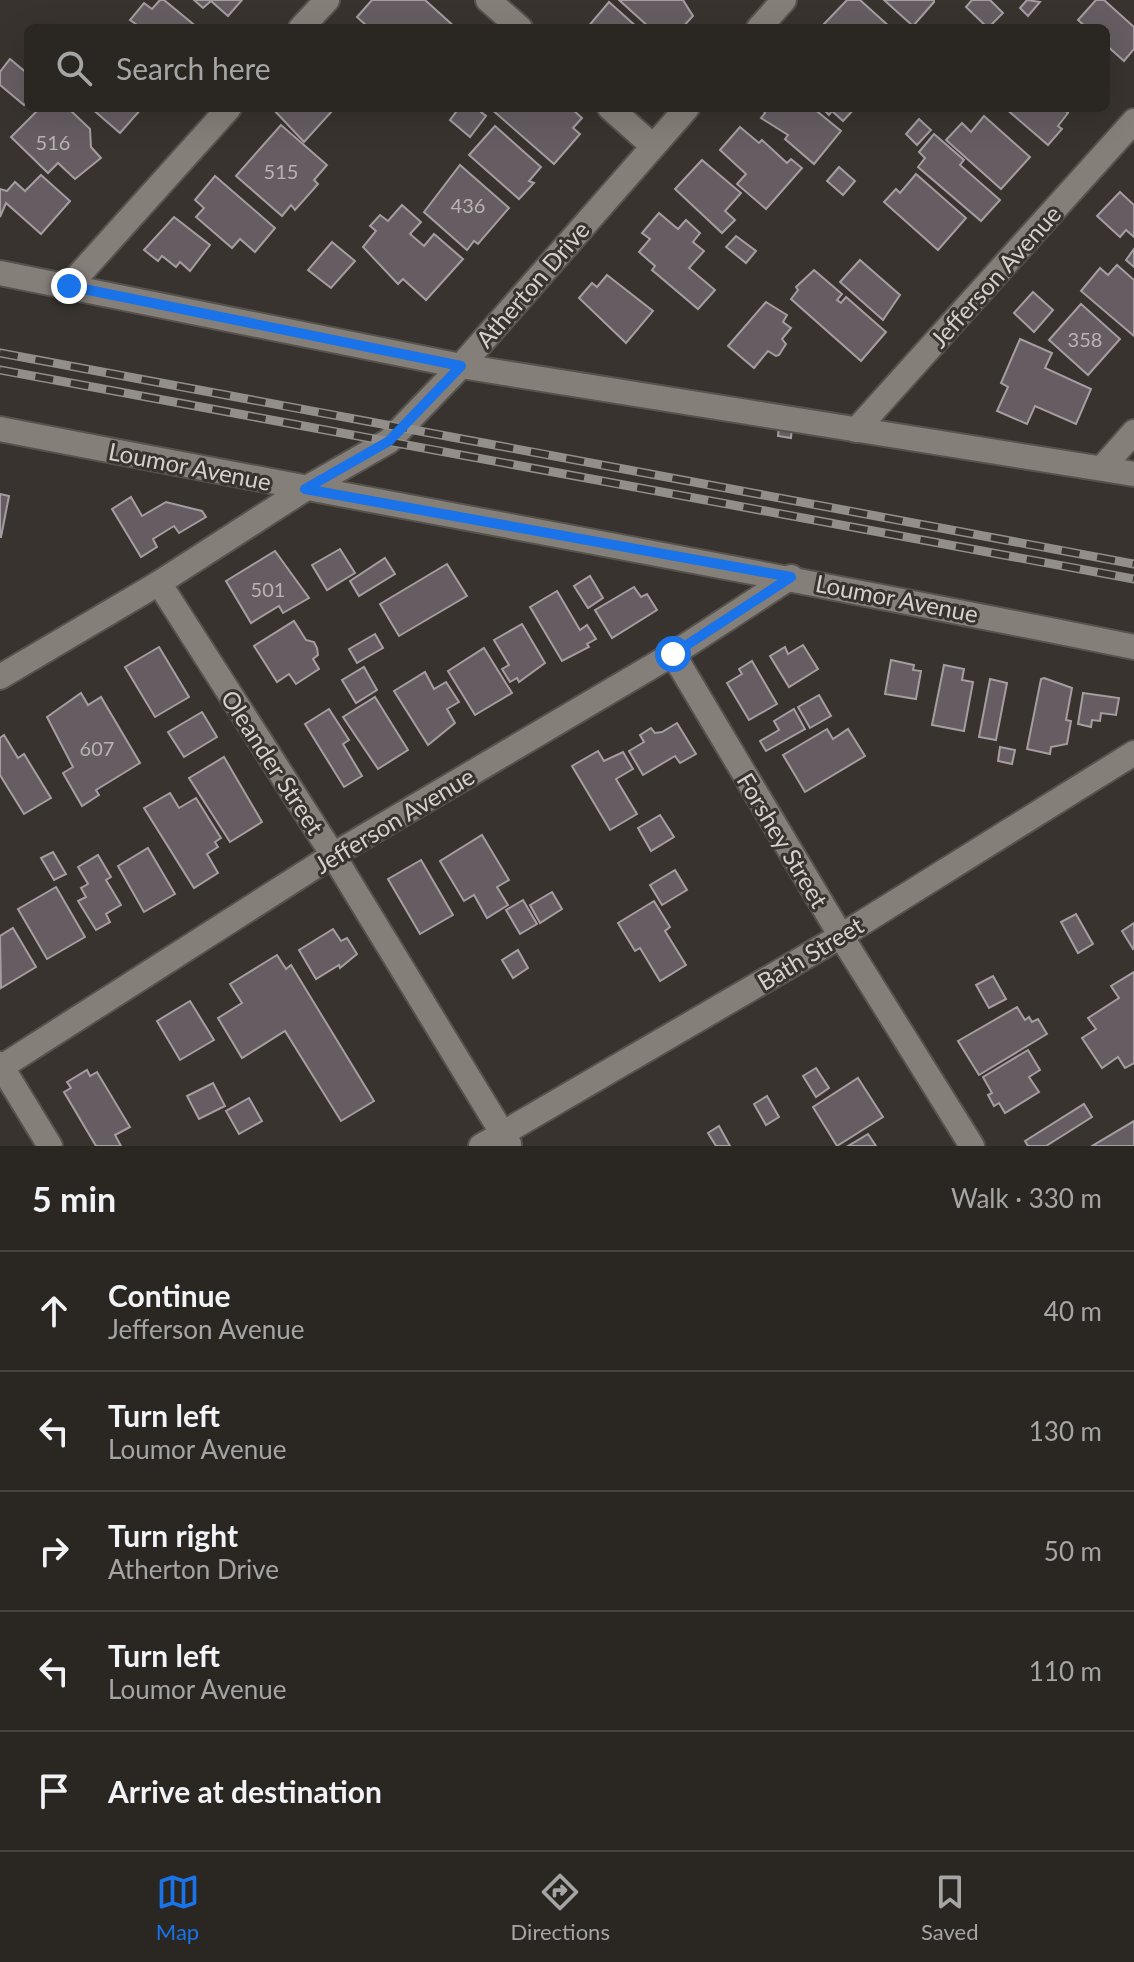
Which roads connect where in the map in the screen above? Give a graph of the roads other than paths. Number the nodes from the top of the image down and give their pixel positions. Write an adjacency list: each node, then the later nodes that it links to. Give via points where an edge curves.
1 (327, 0): 4 (street)
2 (488, 0): 5 (street)
3 (784, 0): 6 (street)
4 (305, 24)
5 (515, 24)
6 (763, 24)
7 (225, 112): 13 (street)
8 (615, 112): 11 (street)
9 (683, 112): 11 (street, Atherton Drive)
10 (1134, 121): 16 (street, Jefferson Avenue)
11 (653, 146): 14 (street, Atherton Drive)
12 (0, 273): 13 (street)
13 (69, 286): 14 (street)
14 (461, 366): 16 (street); 20 (street, Atherton Drive, via 389,441)
15 (0, 429): 20 (street, Loumor Avenue)
16 (856, 430): 18 (street)
17 (1134, 432): 18 (street)
18 (1102, 468): 19 (street)
19 (1134, 474)
20 (305, 489): 21 (street, Loumor Avenue); 22 (street, Atherton Drive)
21 (791, 577): 23 (street, Loumor Avenue); 24 (street, Jefferson Avenue)
22 (159, 583): 25 (street, Atherton Drive); 27 (street, Oleander Street)
23 (1134, 647)
24 (673, 654): 27 (street, Jefferson Avenue); 28 (street, Forshey Street)
25 (0, 677)
26 (1134, 753): 28 (street, Bath Street)
27 (333, 855): 29 (street, Jefferson Avenue); 30 (street, Oleander Street)
28 (841, 936): 30 (street, Bath Street); 33 (street, Forshey Street)
29 (1, 1066): 31 (street)
30 (506, 1139): 32 (street, Bath Street)
31 (50, 1146)
32 (481, 1146)
33 (972, 1146)

